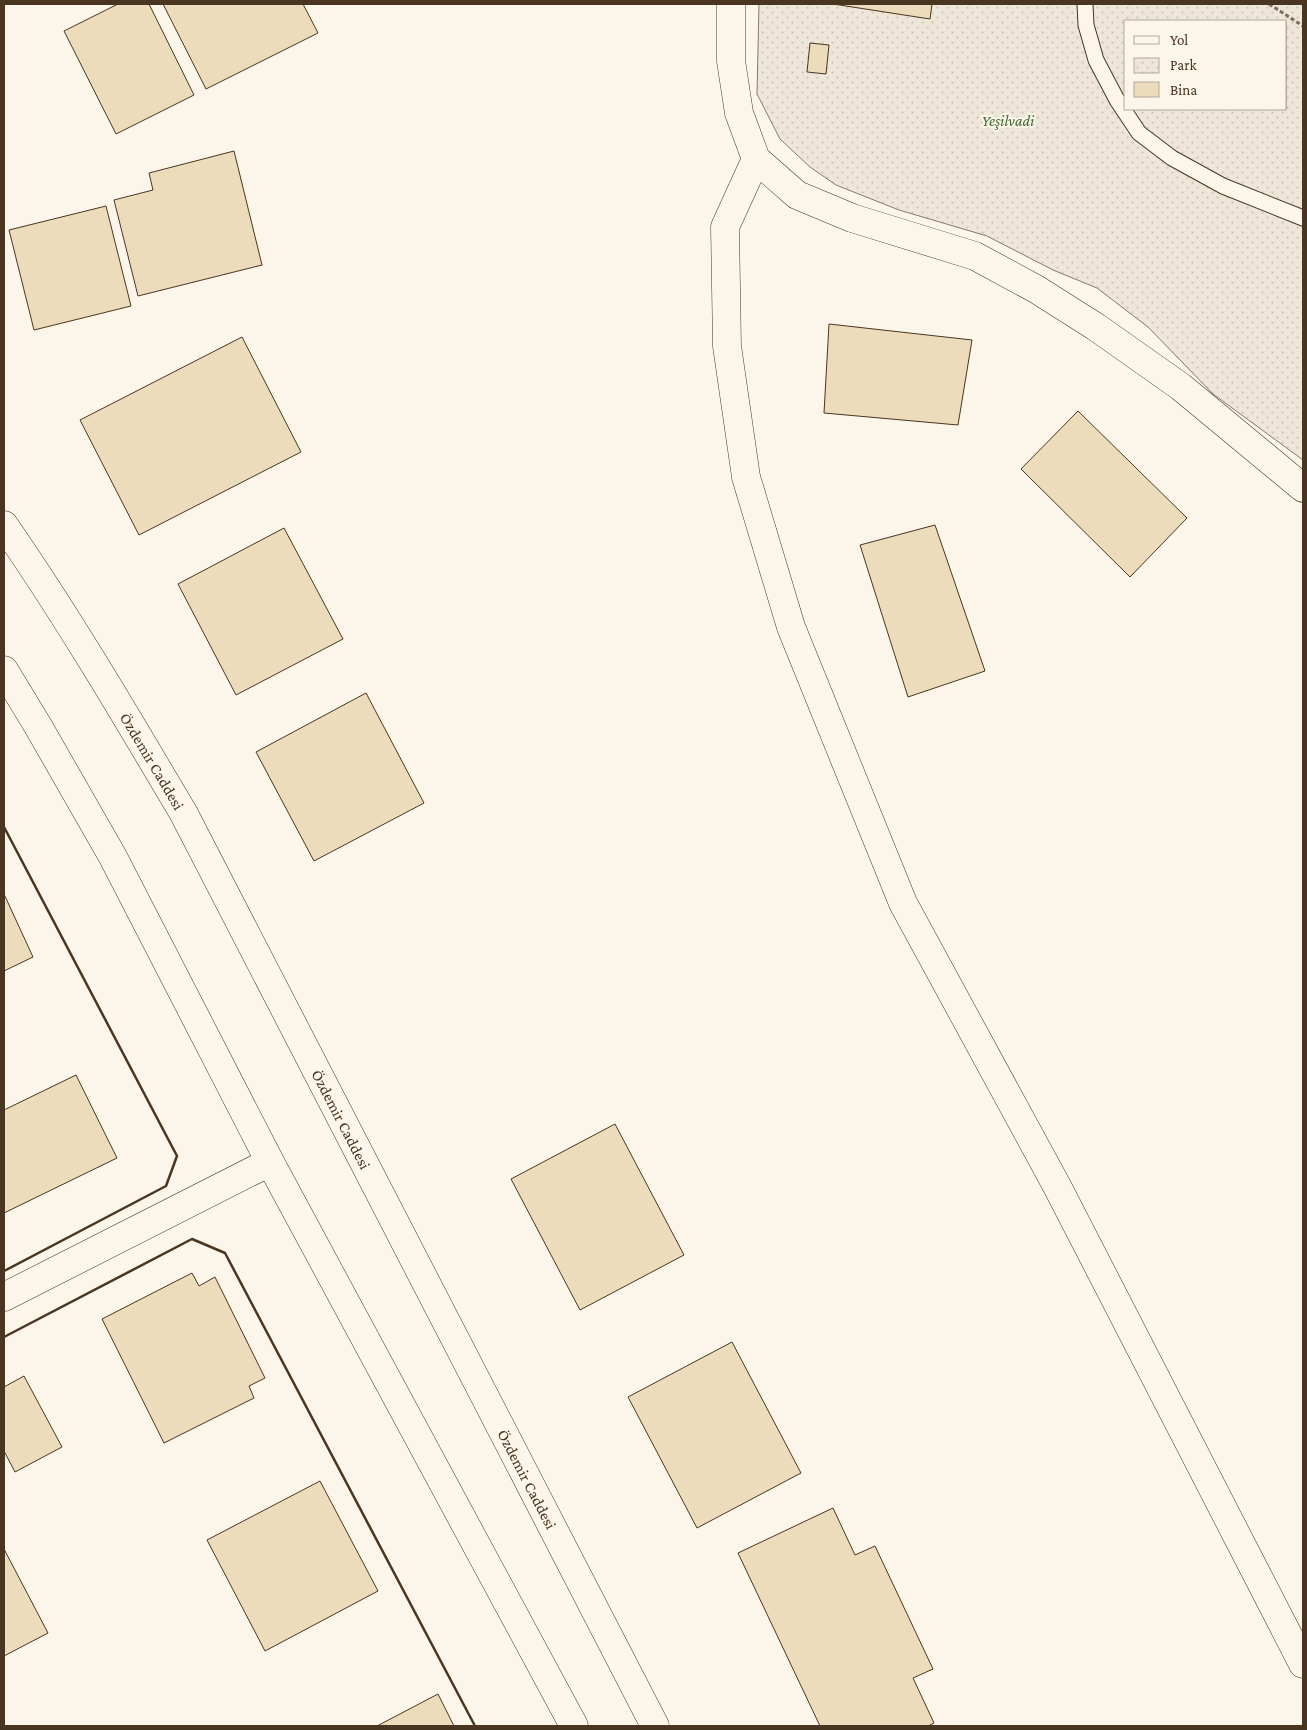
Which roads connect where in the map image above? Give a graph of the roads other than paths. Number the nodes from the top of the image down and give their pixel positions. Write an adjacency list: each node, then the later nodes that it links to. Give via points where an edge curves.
1 (732, 4): 3 (street, via 731,61 739,113)
2 (1085, 4): 4 (lane, via 1086,25 1096,60 1139,134 1172,158 1223,186)
3 (756, 159): 5 (street, via 797,195 852,218 975,256 1036,289 1181,387); 10 (street, via 725,227 727,346 746,477 791,627 903,903 1062,1197)
4 (1303, 218)
5 (1303, 488)
6 (4, 526): 12 (street, Özdemir Caddesi, via 106,682 184,814)
7 (4, 670): 8 (street, via 114,857)
8 (270, 1162): 9 (street); 11 (street)
9 (4, 1297)
10 (1303, 1664)
11 (574, 1726)
12 (654, 1726)

